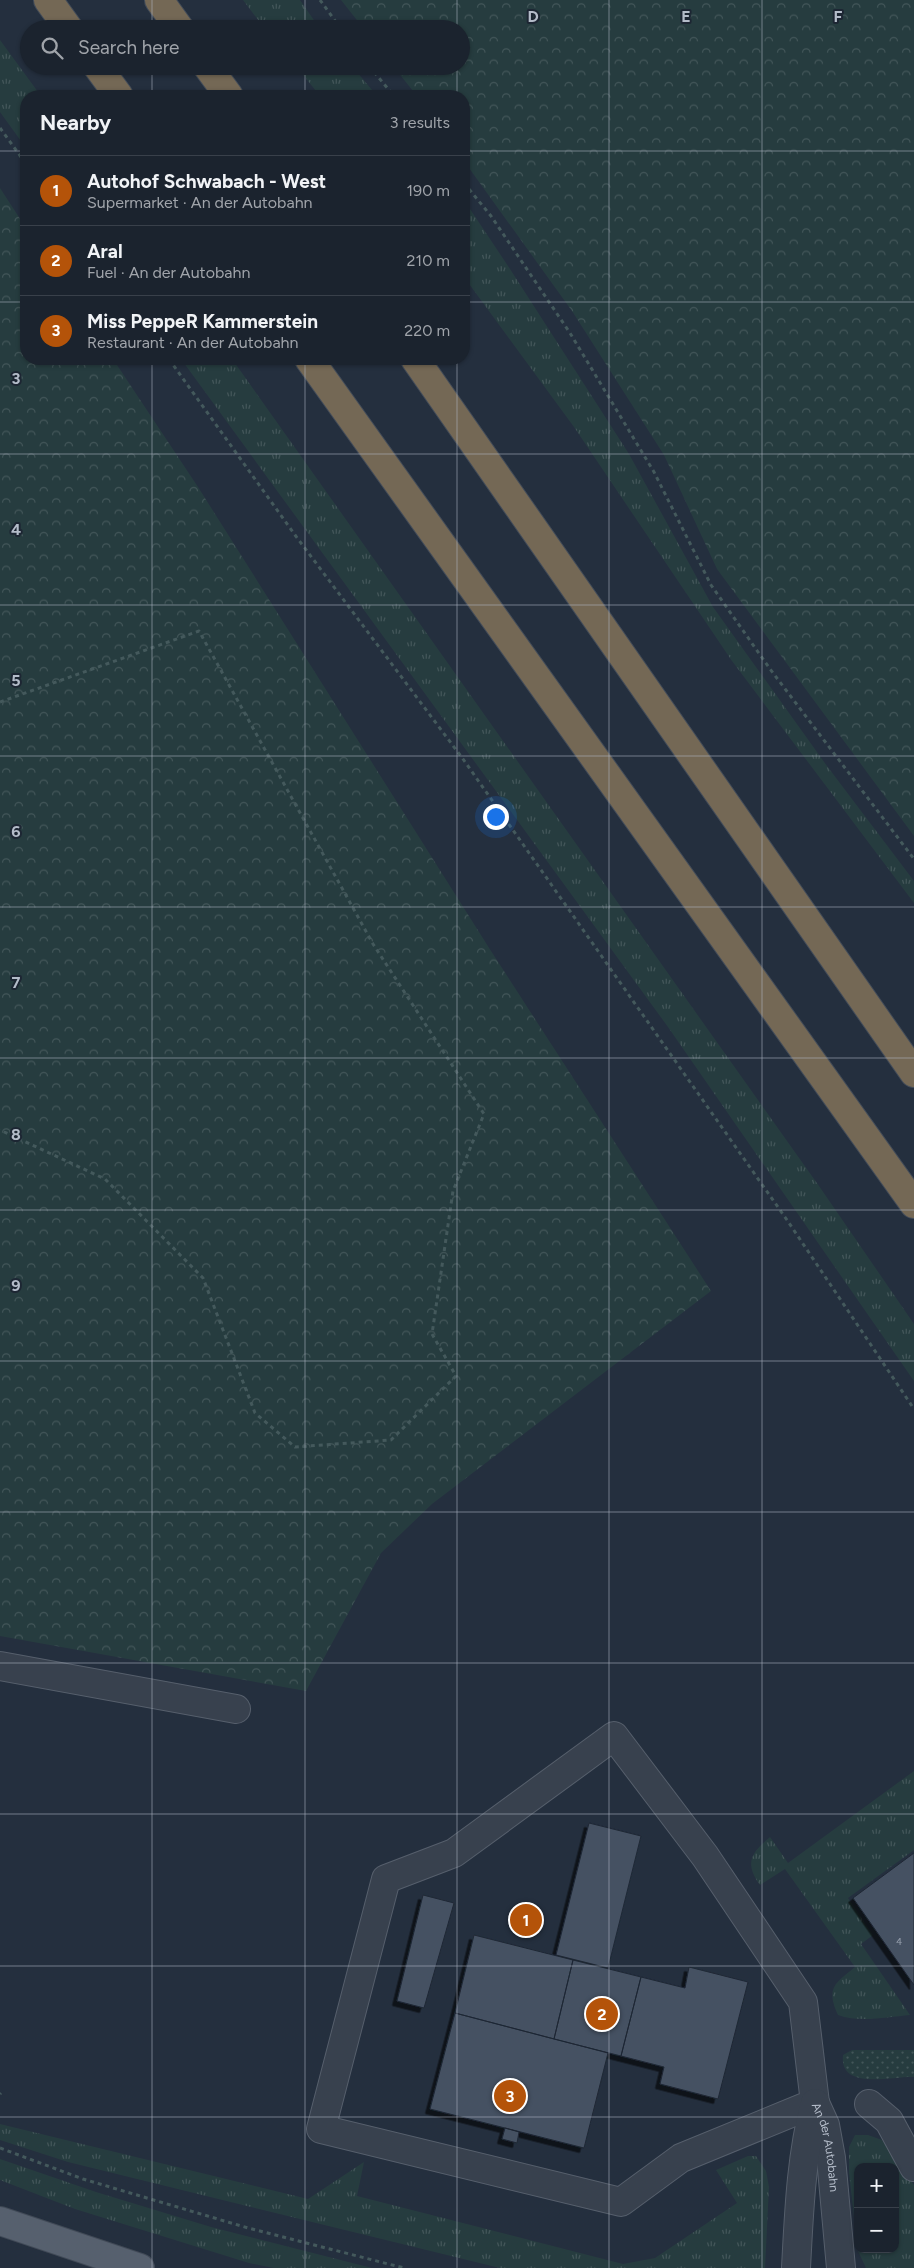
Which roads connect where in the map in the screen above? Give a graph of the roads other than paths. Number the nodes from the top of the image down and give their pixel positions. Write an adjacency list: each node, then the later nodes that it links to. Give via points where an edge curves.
1 (48, 0): 3 (highway)
2 (159, 0): 4 (highway)
3 (62, 20)
4 (173, 20)
5 (104, 75): 7 (highway)
6 (214, 75): 8 (highway)
7 (115, 90)
8 (225, 90)
9 (313, 365): 12 (highway)
10 (419, 365): 11 (highway)
11 (914, 1073)
12 (914, 1204)
13 (0, 1666): 14 (street)
14 (236, 1709)
15 (814, 2103): 15 (street, via 681,2158 621,2202 321,2129 386,1879 454,1852 614,1736 705,1856 803,2002); 19 (street, An der Autobahn, via 825,2125 831,2158); 21 (street, An der Autobahn, via 801,2178)
16 (868, 2104): 17 (street, via 889,2121)
17 (914, 2167)
18 (0, 2221): 20 (main road)
19 (843, 2264)
20 (140, 2268)
21 (796, 2268)

